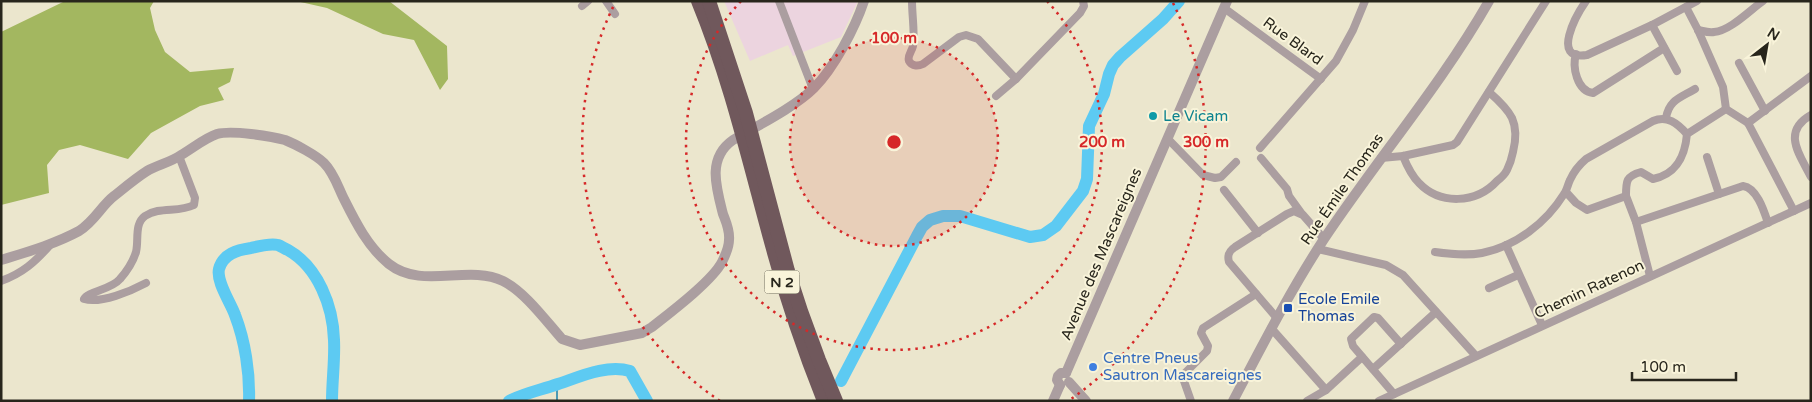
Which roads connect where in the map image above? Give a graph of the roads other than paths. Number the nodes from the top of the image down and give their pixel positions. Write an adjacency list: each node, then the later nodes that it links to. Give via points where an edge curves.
1 (606, 1): 16 (street)
2 (698, 1): 32 (highway, N 2)
3 (709, 1): 32 (highway, N 2)
4 (779, 1): 26 (street)
5 (864, 1): 26 (street, via 833,65)
6 (912, 1): 24 (street, via 914,37 909,61 913,65 923,64 966,35 978,39)
7 (1083, 1): 24 (street, via 1083,10 1078,16)
8 (1365, 1): 25 (street, Rue Blard, via 1340,54)
9 (1489, 1): 44 (street, Rue Émile Thomas, via 1454,60)
10 (1546, 1): 28 (street)
11 (1697, 1): 15 (street)
12 (1763, 1): 18 (street, via 1721,31)
13 (1584, 2): 20 (street, via 1567,38 1568,46)
14 (1226, 5): 25 (street, Rue Blard); 37 (street, Avenue des Mascareignes)
15 (1686, 7): 17 (street); 18 (street)
16 (615, 14)
17 (1652, 26): 19 (street); 20 (street, via 1587,55)
18 (1698, 30): 30 (street, via 1723,87)
19 (1664, 48): 20 (street, via 1593,93 1583,88 1575,70); 22 (street)
20 (1576, 54)
21 (1739, 63): 31 (street)
22 (1677, 70)
23 (1811, 76): 31 (street)
24 (1016, 79): 29 (street)
25 (1321, 79): 38 (street, Rue Blard)
26 (814, 89): 39 (street, via 725,146 719,154 716,179 729,242 715,273 642,333 580,345 562,339 517,290 504,281 490,276 421,276 390,265 368,242 324,163 295,145 284,140 228,132 213,135)
27 (1695, 90): 34 (street, via 1674,101)
28 (1489, 92): 40 (street, via 1453,145); 40 (street, via 1508,112 1515,128 1516,143 1507,171 1493,186 1464,199 1447,199 1419,184)
29 (996, 96)
30 (1726, 109): 35 (street); 36 (street)
31 (1766, 111): 35 (street)
32 (742, 114): 42 (highway, N 2)
33 (1811, 115): 46 (street, via 1799,124 1794,144)
34 (1666, 118): 36 (street); 48 (street, via 1586,159 1574,172)
35 (1748, 123): 52 (street)
36 (1687, 134): 50 (street, via 1685,150 1678,165 1654,179 1641,172 1632,174 1626,185)
37 (1168, 139): 45 (street, via 1209,177 1221,177); 78 (street, Avenue des Mascareignes)
38 (1260, 148)
39 (179, 156): 58 (street, via 147,171 114,196 86,226); 66 (street, via 195,198 194,205 151,212 144,217 138,224 134,257 122,277 116,284 84,299 116,296)
40 (1403, 156): 44 (street)
41 (1707, 157): 49 (street)
42 (754, 158): 76 (highway, N 2); 81 (highway, N 2, via 786,295)
43 (1261, 158): 53 (street, via 1288,189 1289,196)
44 (1381, 158): 57 (street, Rue Émile Thomas)
45 (1236, 162)
46 (1811, 177)
47 (1224, 190): 56 (street)
48 (1566, 192): 50 (street, via 1587,210); 59 (street, via 1543,222)
49 (1719, 194): 54 (street); 55 (street, via 1747,187 1753,192)
50 (1626, 196): 54 (street)
51 (1811, 203): 52 (street, Chemin Ratenon)
52 (1794, 211): 55 (street, Chemin Ratenon)
53 (1303, 215): 56 (street, via 1290,212); 57 (street)
54 (1636, 222): 64 (street)
55 (1768, 223): 64 (street, Chemin Ratenon)
56 (1258, 233): 68 (street, via 1235,247 1228,257)
57 (1324, 239): 60 (street, Rue Émile Thomas)
58 (52, 243): 62 (street); 65 (street, via 36,261 17,275)
59 (1506, 246): 61 (street, via 1481,253); 63 (street)
60 (1318, 249): 69 (street, via 1395,269); 70 (street, Rue Émile Thomas)
61 (1435, 252)
62 (1, 260)
63 (1518, 275): 67 (street); 71 (street)
64 (1650, 276): 71 (street, Chemin Ratenon)
65 (1, 281)
66 (146, 283)
67 (1489, 288)
68 (1256, 294): 70 (street); 86 (street, via 1203,328 1201,333 1208,346 1207,351 1188,369 1184,378)
69 (1436, 312): 73 (street); 74 (street)
70 (1276, 317): 72 (street, Rue Émile Thomas)
71 (1542, 325): 74 (street, Chemin Ratenon)
72 (1271, 328): 79 (street); 87 (street, Rue Émile Thomas)
73 (1401, 344): 75 (street, via 1374,317 1351,339); 77 (street)
74 (1476, 356): 80 (street, Chemin Ratenon)
75 (1362, 357): 77 (street); 79 (street)
76 (818, 360): 82 (highway, N 2); 83 (highway)
77 (1373, 369): 80 (street)
78 (1065, 380): 84 (street, Avenue des Mascareignes); 85 (street)
79 (1326, 390): 88 (street)
80 (1394, 394): 89 (street, Chemin Ratenon)
81 (824, 401)
82 (836, 401)
83 (841, 401)
84 (1053, 401)
85 (1086, 401)
86 (1191, 401)
87 (1233, 401)
88 (1306, 401)
89 (1379, 401)

